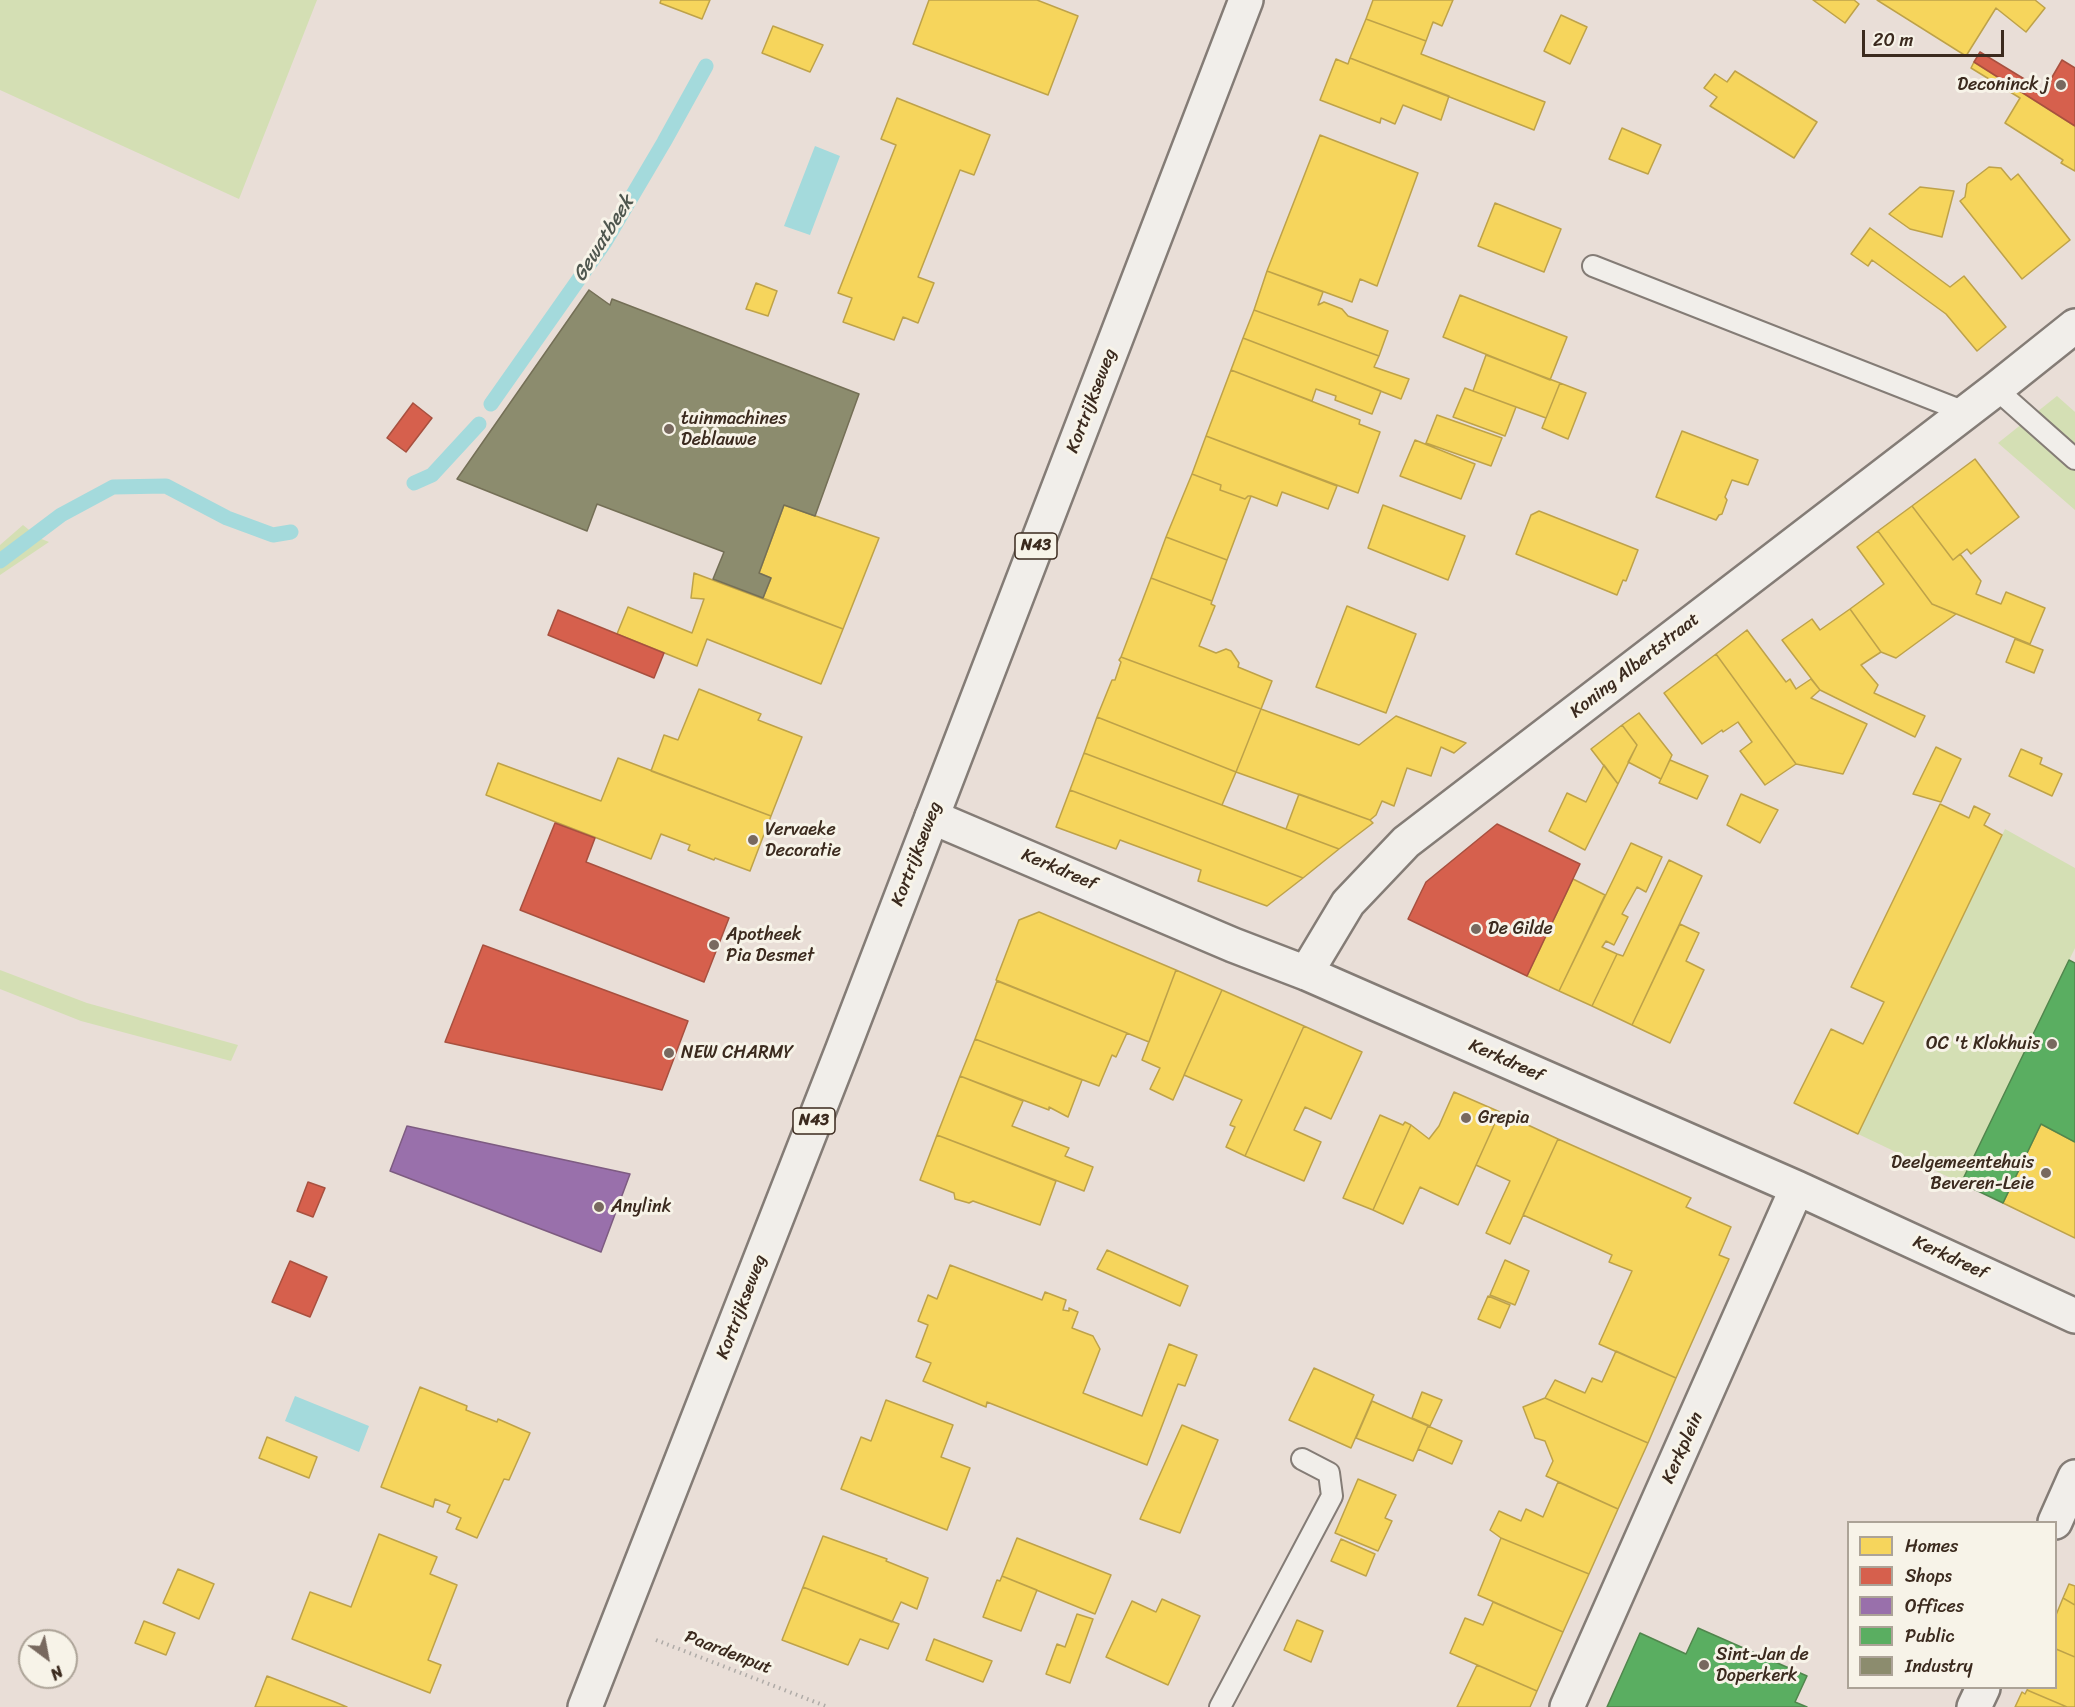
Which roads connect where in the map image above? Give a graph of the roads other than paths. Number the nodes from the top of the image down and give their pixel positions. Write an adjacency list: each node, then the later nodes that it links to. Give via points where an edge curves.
1 (1245, 0): 7 (street, Kortrijkseweg / N43)
2 (1593, 266): 5 (lane)
3 (2075, 326): 4 (street, Koning Albertstraat)
4 (1996, 389): 5 (street, Koning Albertstraat); 6 (lane)
5 (1965, 412): 8 (street, Koning Albertstraat, via 1406,842 1348,903)
6 (2075, 459)
7 (932, 817): 8 (street, Kerkdreef); 15 (street, Kortrijkseweg / N43)
8 (1306, 973): 9 (street, Kerkdreef)
9 (1797, 1188): 10 (street, Kerkdreef); 17 (street, Kerkplein)
10 (2075, 1316)
11 (1302, 1459): 16 (lane, via 1329,1473 1332,1496)
12 (2075, 1477): 13 (street)
13 (2055, 1521)
14 (1983, 1689): 18 (street)
15 (585, 1707)
16 (1220, 1707)
17 (1568, 1707)
18 (1974, 1707)

